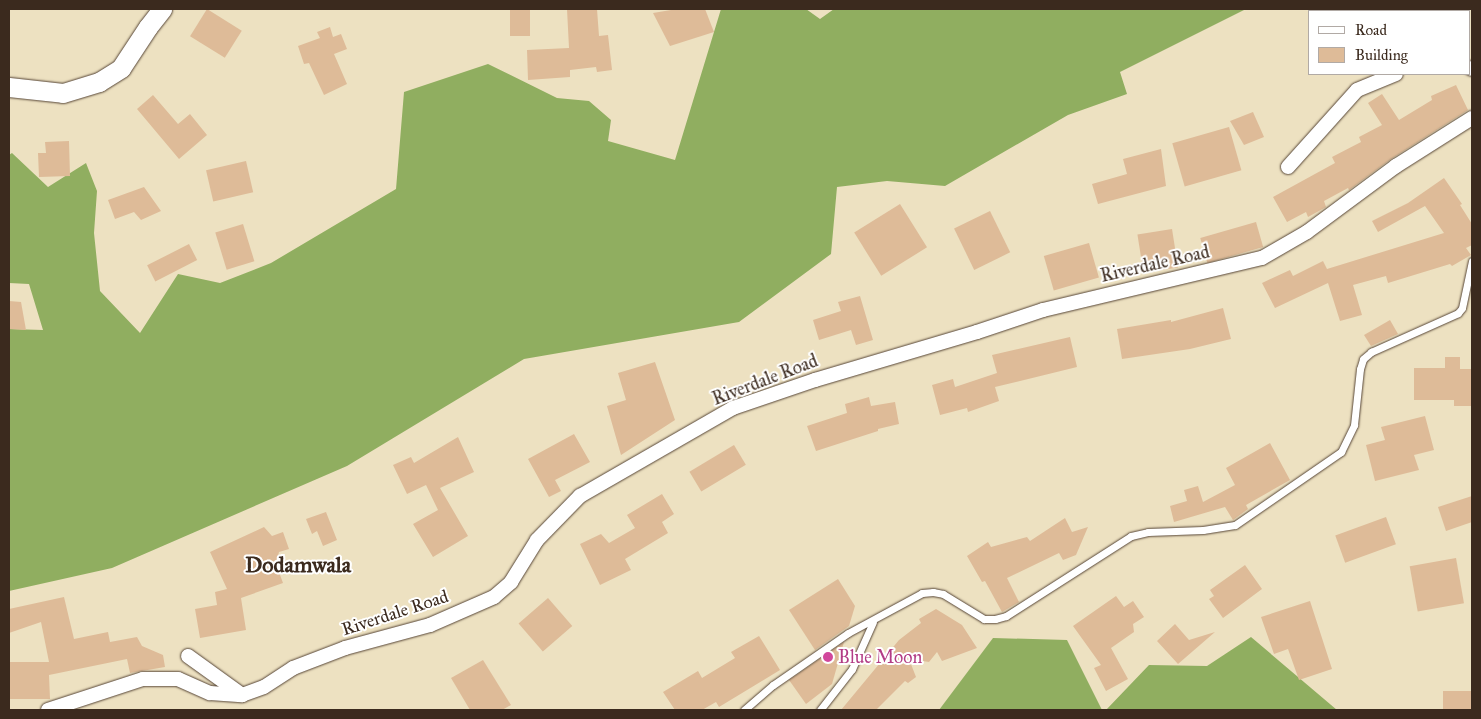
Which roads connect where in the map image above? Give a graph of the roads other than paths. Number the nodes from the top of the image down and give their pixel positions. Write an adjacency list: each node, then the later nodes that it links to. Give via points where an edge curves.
1 (162, 9): 3 (street, via 121,68 99,82 63,94)
2 (1394, 75): 5 (street, via 1357,90)
3 (9, 87)
4 (1472, 118): 9 (street, Riverdale Road, via 1396,166 1307,232 1262,258 1043,310 733,408 580,496 537,540 511,582 494,597 430,625 345,648 293,668)
5 (1288, 167)
6 (1472, 261): 7 (lane, via 1458,313 1371,352 1363,359 1354,425 1341,452 1235,524 1131,536 1006,616 995,619 984,619 943,594 933,592 922,593)
7 (873, 622): 11 (lane, via 840,638 773,685); 12 (lane, via 852,669)
8 (188, 656): 9 (street)
9 (242, 695): 10 (street, Riverdale Road, via 210,693 178,679 142,679)
10 (48, 710)
11 (744, 710)
12 (820, 710)

